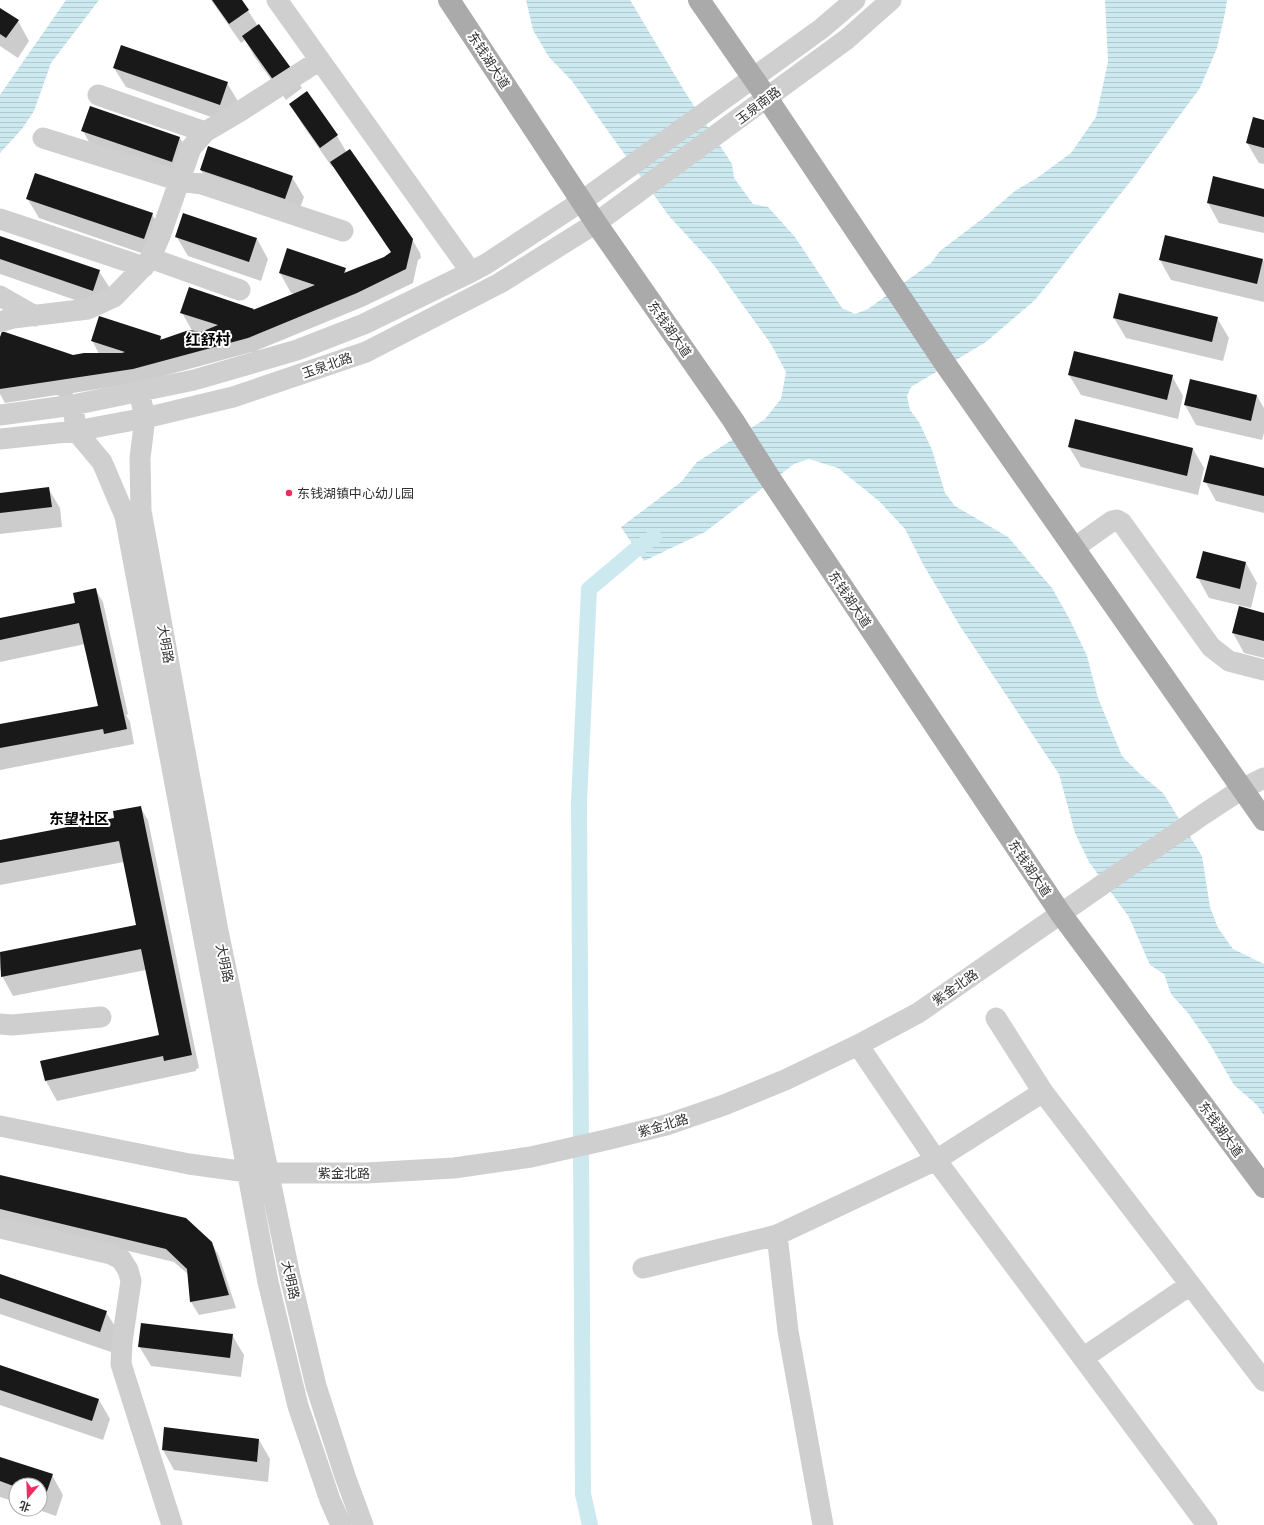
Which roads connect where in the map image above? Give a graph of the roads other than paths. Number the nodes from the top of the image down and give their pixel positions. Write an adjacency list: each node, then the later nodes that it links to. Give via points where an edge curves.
1 (277, 0): 6 (street)
2 (450, 0): 14 (main road, 东钱湖大道)
3 (699, 0): 7 (main road)
4 (855, 0): 7 (street, 玉泉南路, via 821,30)
5 (890, 0): 9 (street, 玉泉南路, via 847,39)
6 (320, 60): 10 (street); 20 (street)
7 (752, 79): 9 (main road); 13 (street, 玉泉南路)
8 (98, 95): 10 (street)
9 (767, 98): 15 (street, 玉泉南路); 31 (main road, via 946,365)
10 (205, 132): 12 (street, via 191,148)
11 (42, 138): 12 (street)
12 (180, 181): 18 (street, via 202,184); 19 (street)
13 (609, 182): 14 (street, 玉泉北路)
14 (582, 201): 17 (main road, 东钱湖大道); 20 (street, 玉泉北路)
15 (621, 205): 17 (street, 玉泉北路)
16 (0, 219): 19 (street)
17 (596, 223): 28 (street, 玉泉北路, via 500,283 366,352 233,397); 37 (main road, 东钱湖大道, via 733,420)
18 (343, 231)
19 (147, 263): 21 (street); 23 (street, via 114,297 88,309)
20 (471, 272): 25 (street, 玉泉北路, via 364,324 297,350 194,380)
21 (240, 290)
22 (0, 296): 23 (street)
23 (35, 316): 24 (street)
24 (0, 322)
25 (139, 391): 26 (street, 玉泉北路); 28 (street, 大明路)
26 (73, 405): 27 (street, 玉泉北路); 29 (street)
27 (0, 415)
28 (145, 418): 29 (street, 玉泉北路); 46 (street, 大明路, via 140,458 141,511 217,923)
29 (76, 431): 30 (street, 玉泉北路); 45 (street, 大明路, via 102,462 125,516)
30 (0, 439)
31 (1074, 548): 32 (street, via 1112,522 1117,520 1122,523 1211,647 1229,661); 35 (main road)
32 (1264, 670)
33 (1264, 778): 35 (street, 紫金北路)
34 (1264, 788): 35 (street)
35 (1242, 789): 36 (main road); 37 (street, 紫金北路)
36 (1264, 820)
37 (1061, 914): 41 (street, 紫金北路, via 918,1013); 47 (main road, 东钱湖大道)
38 (101, 1017): 40 (street)
39 (996, 1018): 42 (street)
40 (0, 1024)
41 (858, 1045): 44 (street); 46 (street, 紫金北路, via 724,1106 666,1125 531,1157 454,1168 366,1173)
42 (1043, 1092): 44 (street); 51 (street)
43 (0, 1126): 45 (street, 紫金北路, via 189,1164)
44 (936, 1160): 49 (street); 52 (street)
45 (247, 1172): 46 (street, 紫金北路); 55 (street, 大明路, via 268,1282 298,1406)
46 (268, 1173): 56 (street, 大明路, via 316,1386)
47 (1264, 1188)
48 (0, 1228): 54 (street, via 111,1254 121,1259 128,1270 131,1281 121,1364)
49 (778, 1235): 50 (street); 57 (street, via 788,1331)
50 (643, 1268)
51 (1190, 1285): 52 (street); 53 (street)
52 (1083, 1358): 58 (street)
53 (1264, 1381)
54 (172, 1525)
55 (341, 1525)
56 (363, 1525)
57 (823, 1525)
58 (1207, 1525)

